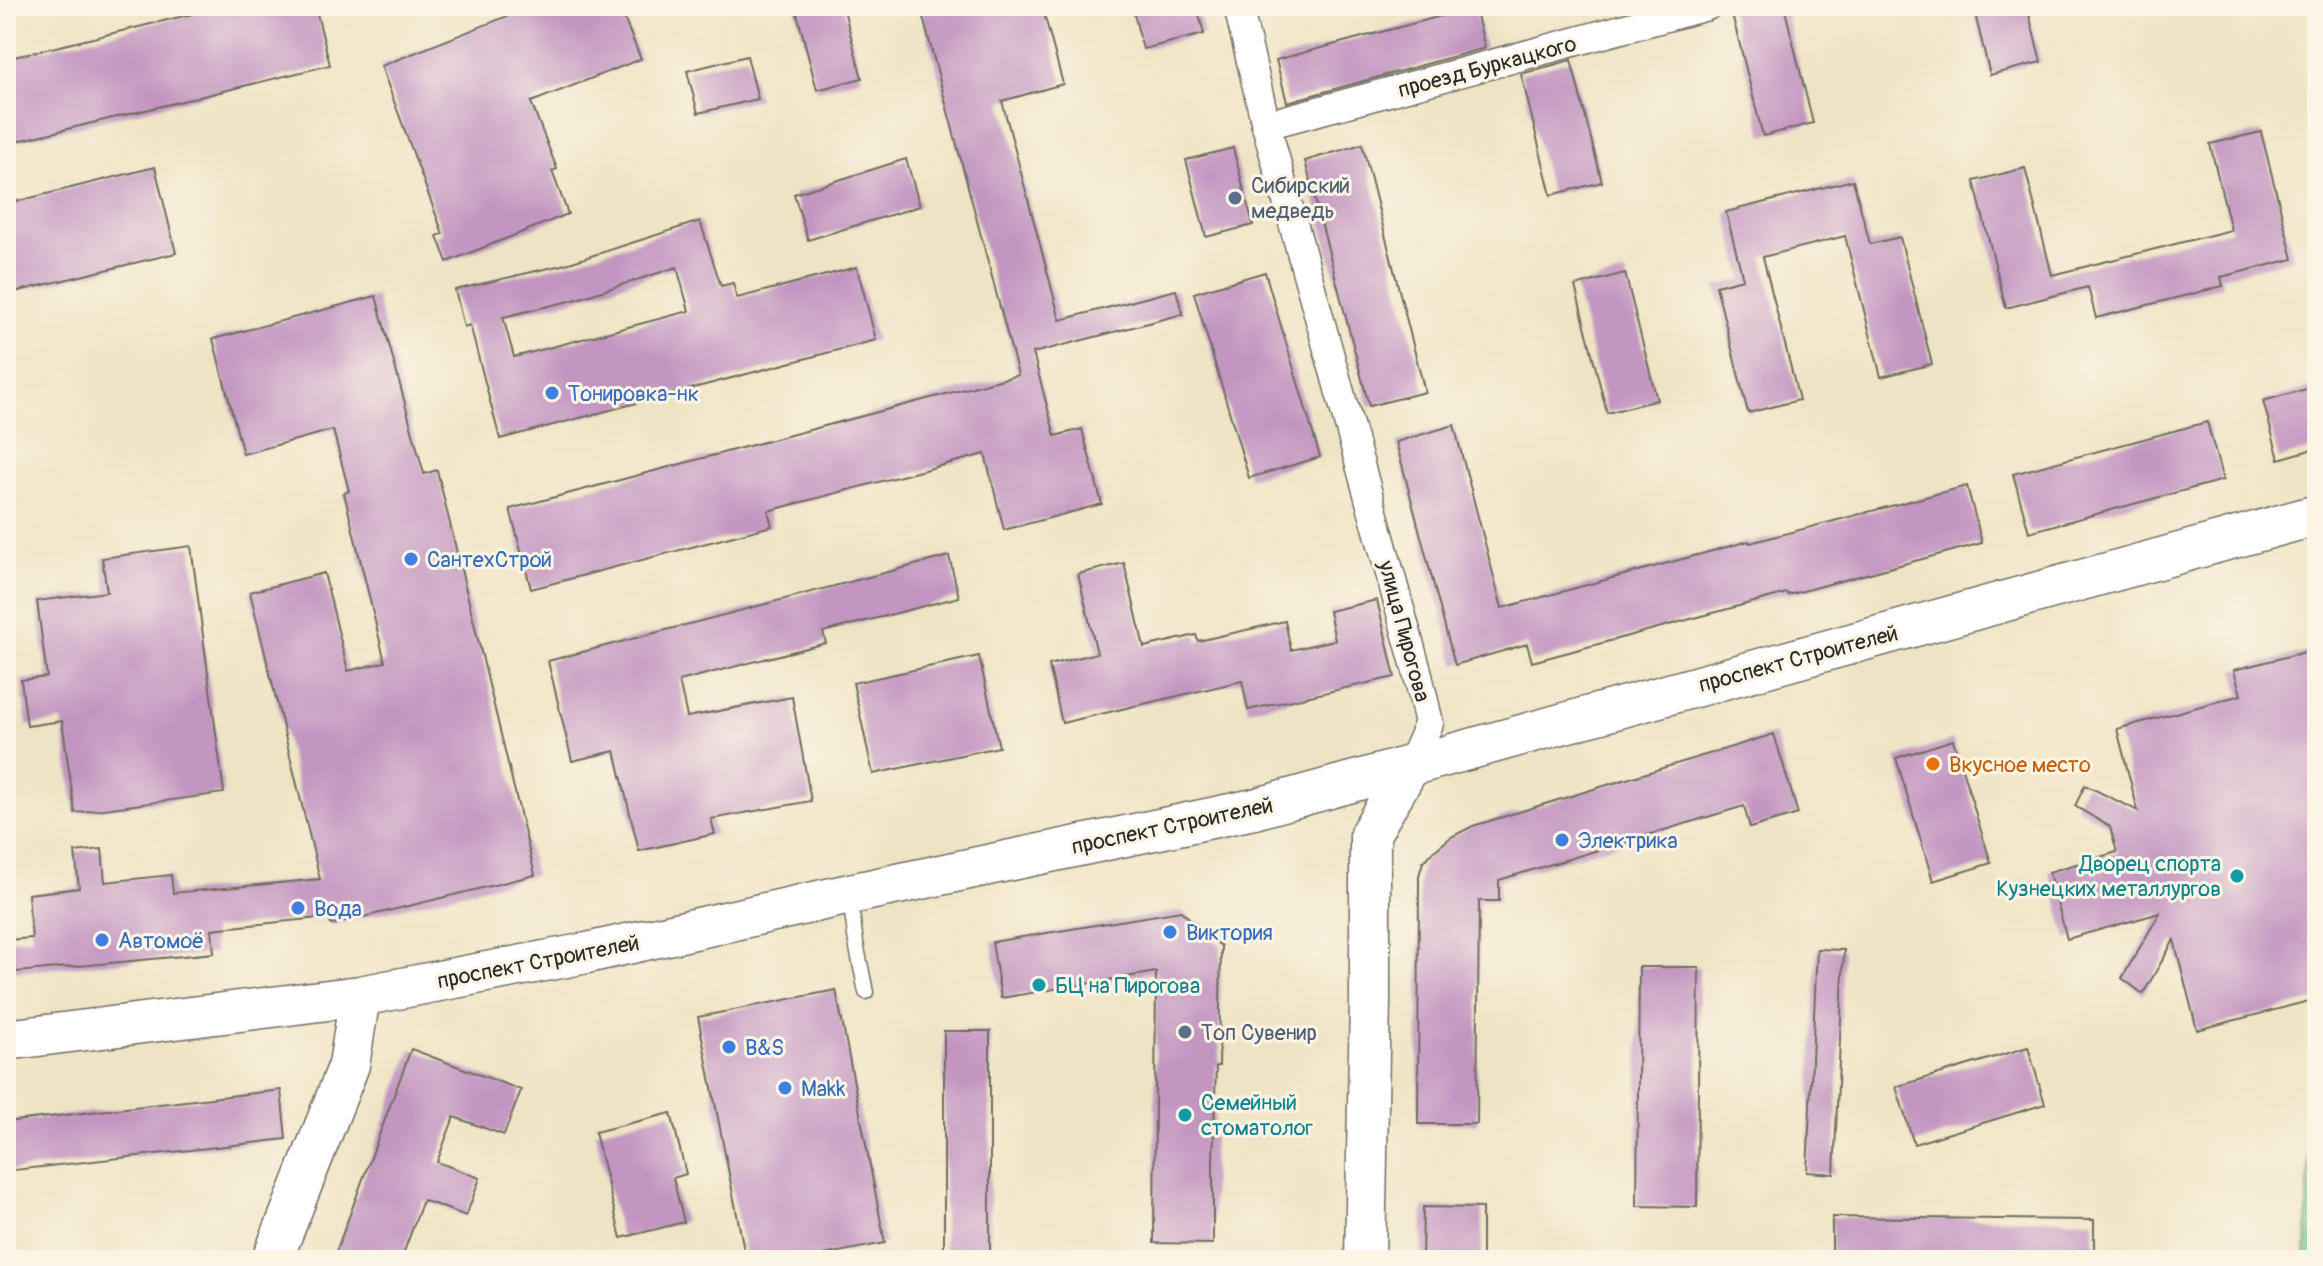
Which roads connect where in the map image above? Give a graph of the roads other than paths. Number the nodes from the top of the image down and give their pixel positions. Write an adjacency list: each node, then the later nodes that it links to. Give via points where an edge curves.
1 (1238, 6): 3 (street, улица Пирогова)
2 (1707, 6): 3 (street, проезд Буркацкого)
3 (1266, 125): 5 (street, улица Пирогова, via 1429,723)
4 (2317, 515): 5 (street, проспект Строителей)
5 (1411, 764): 6 (street, проспект Строителей, via 1254,809); 11 (street, улица Пирогова, via 1370,834)
6 (850, 894): 7 (lane); 8 (street, проспект Строителей, via 587,953)
7 (866, 992)
8 (360, 996): 9 (street, проспект Строителей); 10 (street, via 349,1065)
9 (6, 1040)
10 (272, 1260)
11 (1365, 1260)

